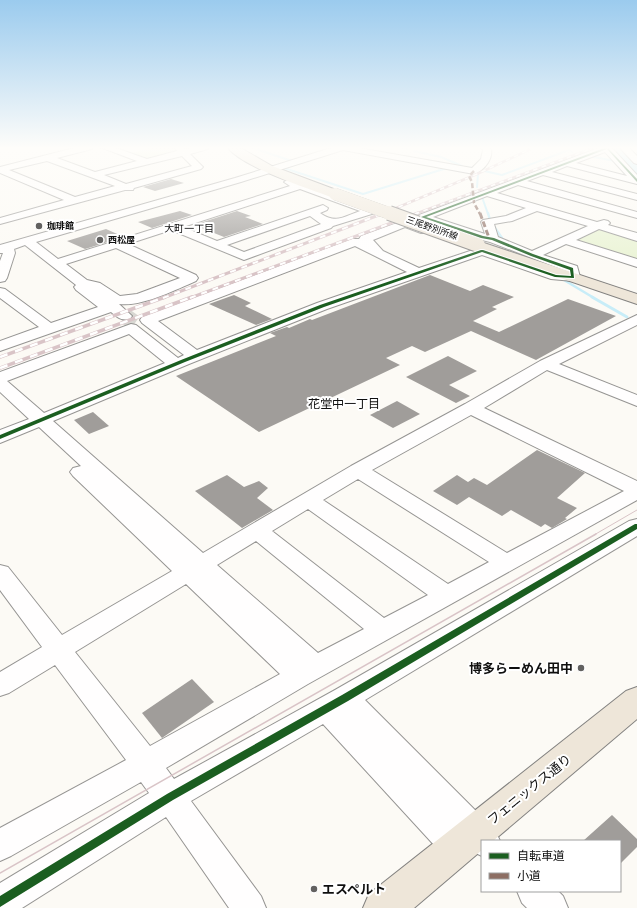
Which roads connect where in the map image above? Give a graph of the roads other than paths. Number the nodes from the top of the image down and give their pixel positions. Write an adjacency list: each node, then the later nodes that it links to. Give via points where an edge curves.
1 (47, 189): 14 (street)
2 (118, 189): 14 (street)
3 (133, 189): 15 (street)
4 (204, 189): 15 (street)
5 (289, 189): 21 (street)
6 (311, 189): 13 (street)
7 (318, 189): 13 (main road, 三尾野別所線)
8 (497, 189): 11 (street)
9 (547, 189): 20 (street)
10 (608, 189): 12 (street)
11 (487, 193): 17 (street); 22 (street)
12 (637, 197)
13 (339, 198): 19 (street); 24 (street, via 371,211 335,223); 35 (main road, 三尾野別所線, bridge)
14 (75, 201): 23 (street)
15 (164, 201): 16 (street); 28 (street)
16 (178, 206)
17 (538, 207): 26 (street); 30 (street, via 508,219 487,222)
18 (192, 211): 21 (street)
19 (312, 212): 24 (street); 33 (street)
20 (634, 212): 26 (street)
21 (206, 216): 27 (street)
22 (423, 217): 25 (street); 30 (street)
23 (0, 221): 28 (street)
24 (326, 222): 33 (street, via 327,226 244,256)
25 (405, 223): 35 (street); 36 (street, via 365,239 377,250)
26 (599, 225): 29 (street); 31 (street)
27 (173, 226): 32 (street); 33 (street)
28 (22, 236): 34 (street); 38 (street)
29 (637, 237)
30 (493, 239): 37 (street)
31 (565, 240): 37 (street); 39 (street)
32 (117, 244): 38 (street); 43 (street, via 191,278 128,301 117,300 93,284)
33 (218, 244)
34 (3, 248): 42 (street, via 9,253)
35 (480, 248): 40 (street); 41 (main road, 三尾野別所線)
36 (376, 253): 40 (street); 49 (street, via 356,242 147,320)
37 (532, 255): 41 (street, via 572,269)
38 (57, 263): 43 (street)
39 (637, 263)
40 (418, 273): 49 (street, via 322,306)
41 (573, 277): 45 (main road, 三尾野別所線)
42 (0, 278)
43 (84, 284): 47 (street, via 81,287 108,308); 49 (street)
44 (0, 292): 47 (street)
45 (637, 299)
46 (634, 323): 50 (street)
47 (50, 329): 48 (street)
48 (0, 346)
49 (184, 360): 51 (street, via 131,328); 56 (street)
50 (546, 364): 54 (street); 55 (street)
51 (0, 378)
52 (0, 383): 56 (street)
53 (0, 397): 56 (street)
54 (637, 401)
55 (471, 408): 58 (street); 59 (street)
56 (36, 423): 57 (street); 65 (street)
57 (0, 437)
58 (358, 470): 61 (street); 64 (street)
59 (637, 489)
60 (637, 492): 64 (street)
61 (308, 500): 63 (street); 67 (street)
62 (637, 526): 72 (street)
63 (257, 531): 65 (street); 68 (street)
64 (507, 563): 67 (street)
65 (195, 568): 69 (street); 70 (street)
66 (0, 573): 69 (street)
67 (446, 595): 68 (street)
68 (382, 630): 70 (street)
69 (60, 649): 71 (street); 74 (street)
70 (307, 671): 74 (street)
71 (0, 686)
72 (336, 703): 75 (street); 76 (street)
73 (634, 708): 76 (main road, フェニックス通り)
74 (146, 764): 75 (street); 77 (street)
75 (170, 797): 79 (street); 80 (street)
76 (472, 840): 81 (main road, フェニックス通り)
77 (0, 845)
78 (535, 892): 82 (street)
79 (0, 902)
80 (249, 908)
81 (383, 908)
82 (551, 908)

